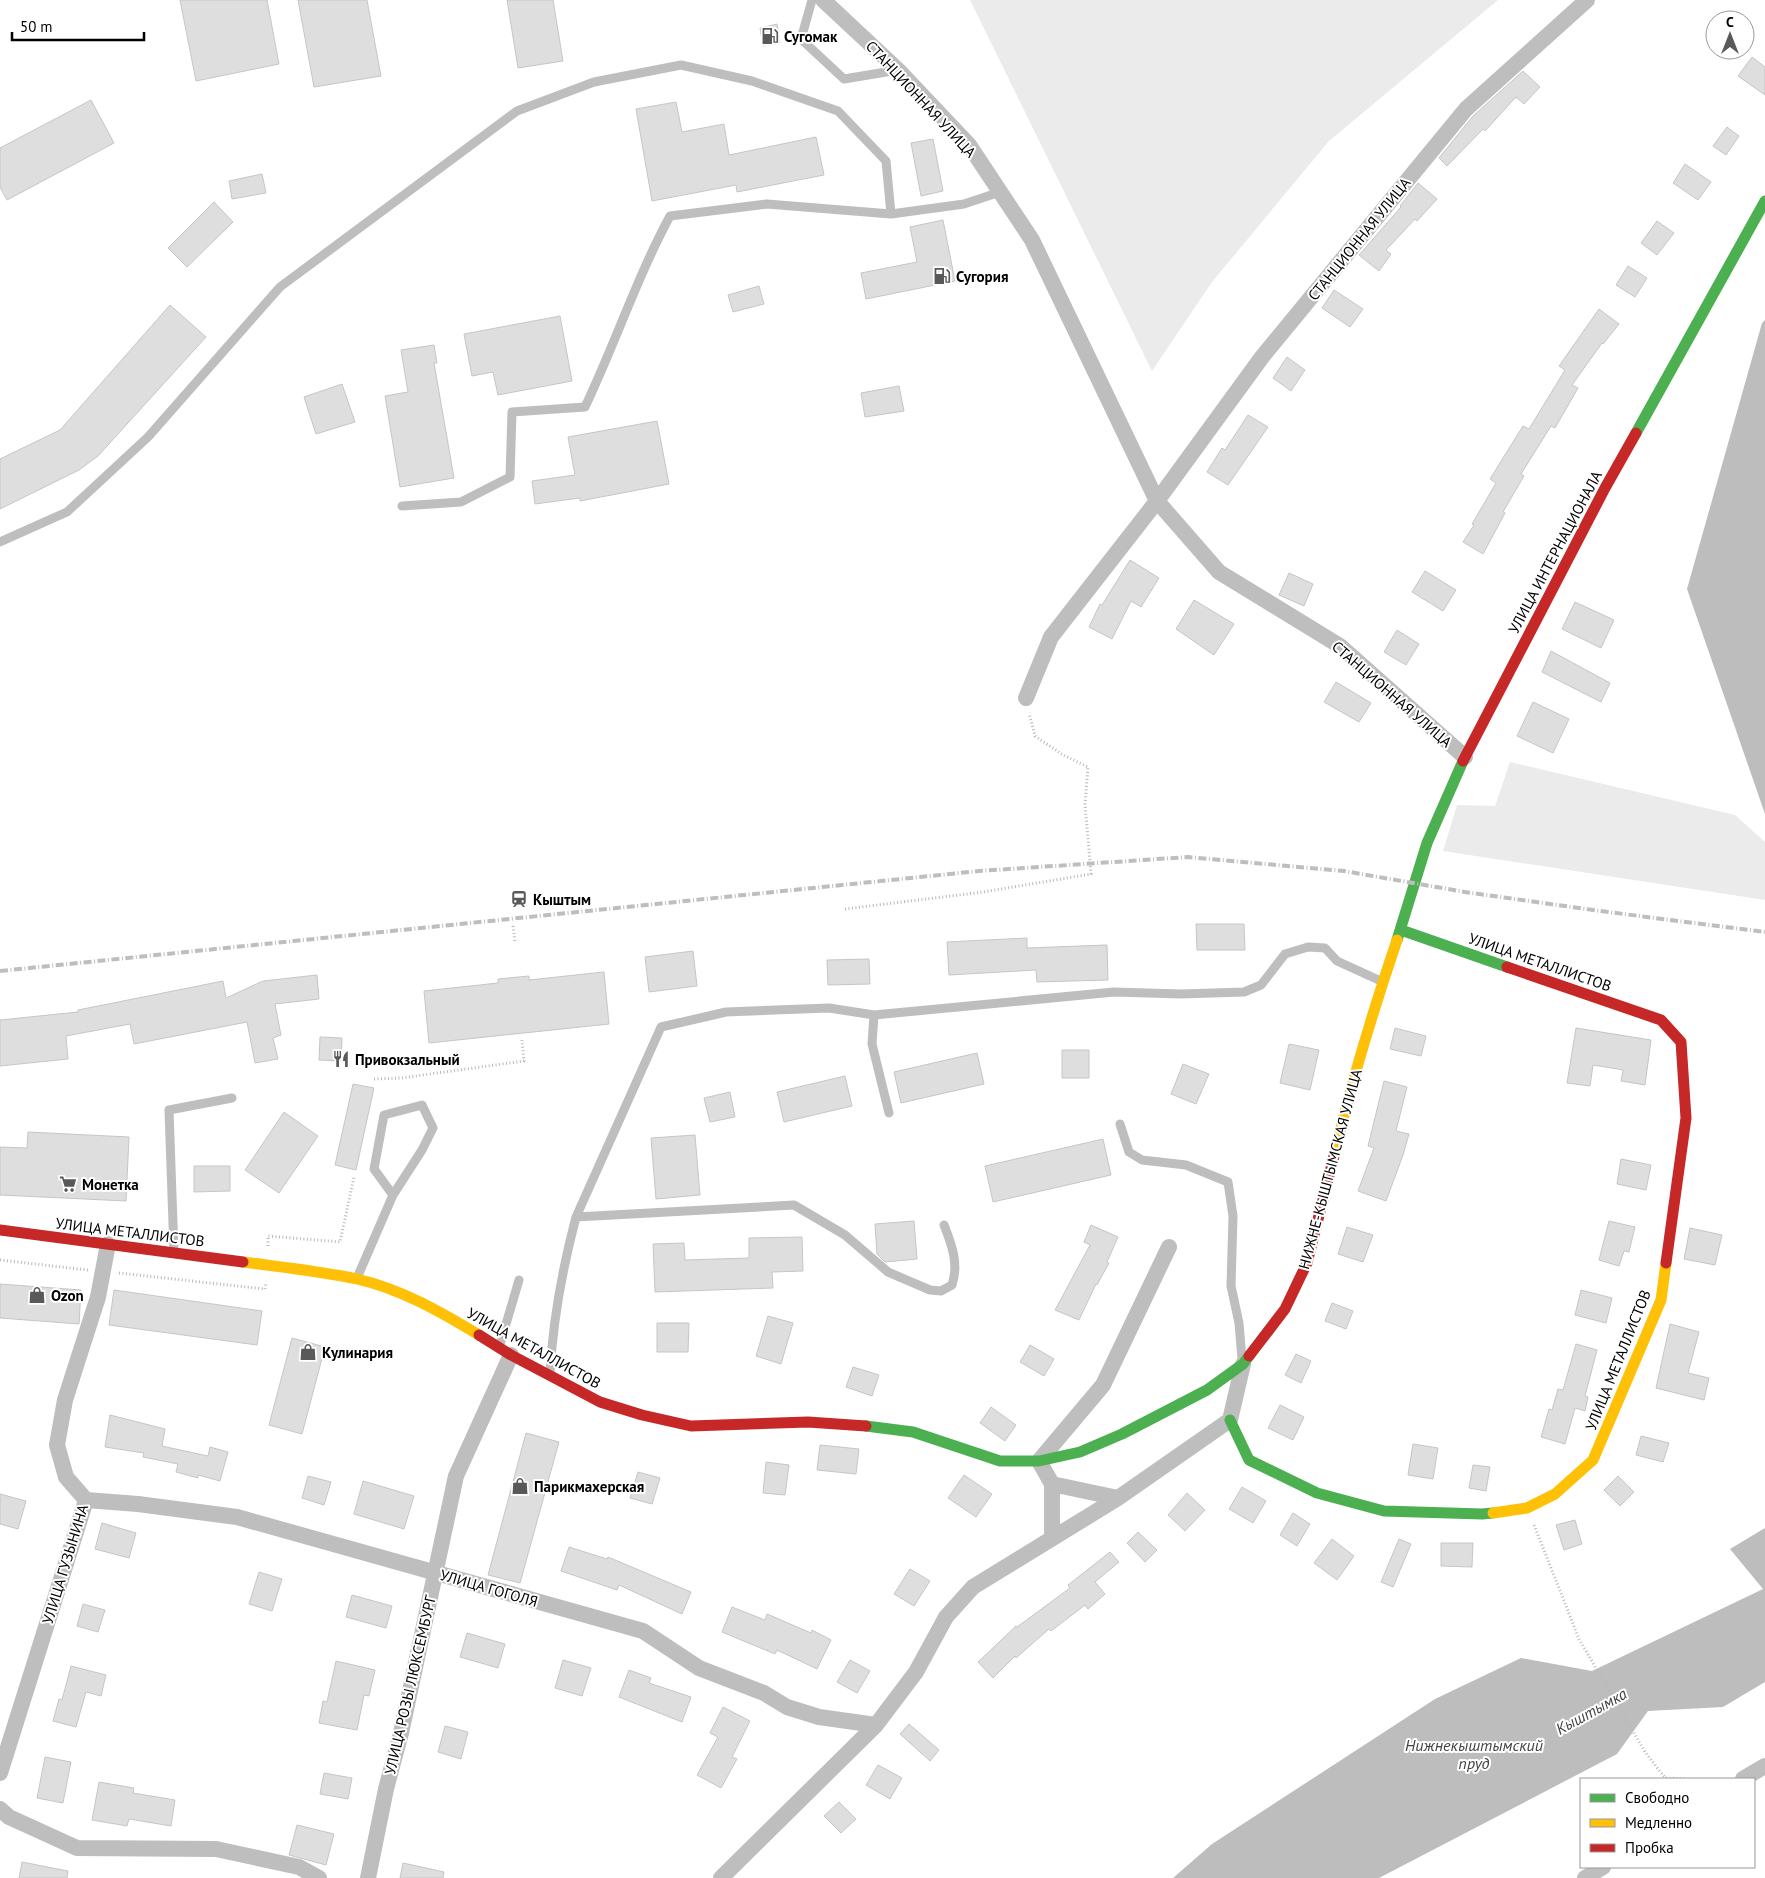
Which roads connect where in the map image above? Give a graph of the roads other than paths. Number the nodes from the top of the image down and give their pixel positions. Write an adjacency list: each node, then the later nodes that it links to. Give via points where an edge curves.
1 (812, 0): 4 (lane, via 801,38 844,79)
2 (824, 0): 4 (street, СТАНЦИОННАЯ УЛИЦА)
3 (1587, 0): 8 (street, СТАНЦИОННАЯ УЛИЦА, via 1466,109 1262,357)
4 (898, 70): 5 (street, СТАНЦИОННАЯ УЛИЦА, via 968,145)
5 (1000, 192): 7 (lane, via 964,204); 8 (street, СТАНЦИОННАЯ УЛИЦА, via 1032,240)
6 (1765, 201): 12 (main road, УЛИЦА ИНТЕРНАЦИОНАЛА, via 1605,488)
7 (891, 214): 9 (lane, via 767,204 670,216 650,252 585,407 512,412 510,477 461,502); 10 (lane, via 886,161 838,111 752,81 681,65 594,82 517,112 280,287 148,437 67,512)
8 (1157, 501): 11 (street, СТАНЦИОННАЯ УЛИЦА, via 1051,636); 12 (street, СТАНЦИОННАЯ УЛИЦА, via 1219,572 1340,646)
9 (402, 506)
10 (0, 542)
11 (1026, 698)
12 (1465, 756): 13 (main road, УЛИЦА ИНТЕРНАЦИОНАЛА, via 1427,843)
13 (1401, 930): 14 (main road, НИЖНЕ-КЫШТЫМСКАЯ УЛИЦА); 31 (main road, УЛИЦА МЕТАЛЛИСТОВ, via 1661,1020 1681,1042 1686,1118 1661,1300 1593,1460 1555,1494 1527,1508 1482,1514 1384,1511 1317,1493 1249,1460)
14 (1383, 982): 15 (lane, via 1336,961 1325,948 1308,947 1285,954 1261,985 1244,992 1114,992); 29 (main road, НИЖНЕ-КЫШТЫМСКАЯ УЛИЦА, via 1342,1121 1307,1263 1285,1309)
15 (874, 1015): 17 (lane, via 872,1044); 20 (lane, via 829,1008 726,1012 661,1027)
16 (232, 1098): 25 (lane, via 169,1110)
17 (890, 1113)
18 (1120, 1124): 29 (lane, via 1129,1152 1142,1160 1186,1164 1228,1182 1233,1216 1231,1286)
19 (392, 1195): 19 (lane, via 433,1128 422,1105 384,1114 374,1169); 26 (lane)
20 (576, 1218): 21 (lane, via 794,1205 844,1235 888,1272 930,1290 941,1291 952,1285 956,1274 953,1248); 30 (lane, via 561,1275 552,1333)
21 (944, 1225)
22 (0, 1230): 23 (main road, УЛИЦА МЕТАЛЛИСТОВ)
23 (108, 1244): 25 (main road, УЛИЦА МЕТАЛЛИСТОВ); 35 (street, УЛИЦА ГУЗЫНИНА, via 98,1297 64,1400 57,1445 66,1477)
24 (1169, 1247): 32 (street, via 1103,1385)
25 (174, 1252): 26 (main road, УЛИЦА МЕТАЛЛИСТОВ)
26 (357, 1279): 28 (main road, УЛИЦА МЕТАЛЛИСТОВ, via 441,1312)
27 (520, 1280): 28 (lane)
28 (505, 1351): 30 (main road, УЛИЦА МЕТАЛЛИСТОВ); 37 (street, УЛИЦА РОЗЫ ЛЮКСЕМБУРГ, via 456,1476)
29 (1243, 1364): 31 (street, НИЖНЕ-КЫШТЫМСКАЯ УЛИЦА); 32 (main road, УЛИЦА МЕТАЛЛИСТОВ, via 1207,1390 1122,1434 1080,1452)
30 (550, 1377): 32 (main road, УЛИЦА МЕТАЛЛИСТОВ, via 600,1402 679,1424 808,1422 881,1428 913,1432 1000,1461)
31 (1230, 1420): 34 (street)
32 (1038, 1461): 33 (street)
33 (1052, 1484): 34 (street); 36 (street)
34 (1118, 1498): 36 (street)
35 (86, 1500): 37 (street, УЛИЦА ГОГОЛЯ, via 237,1517); 40 (street, УЛИЦА ГУЗЫНИНА)
36 (1052, 1538): 38 (street, via 973,1587 946,1617 916,1672)
37 (436, 1573): 38 (street, УЛИЦА ГОГОЛЯ, via 643,1631 699,1668 819,1718); 45 (street, УЛИЦА РОЗЫ ЛЮКСЕМБУРГ)
38 (876, 1724): 46 (street)
39 (1765, 1766): 41 (street)
40 (0, 1773)
41 (1745, 1778)
42 (0, 1809): 44 (street, via 9,1817 77,1848 216,1849 299,1867)
43 (1600, 1868): 47 (street)
44 (320, 1878)
45 (368, 1878)
46 (721, 1878)
47 (1585, 1878)

